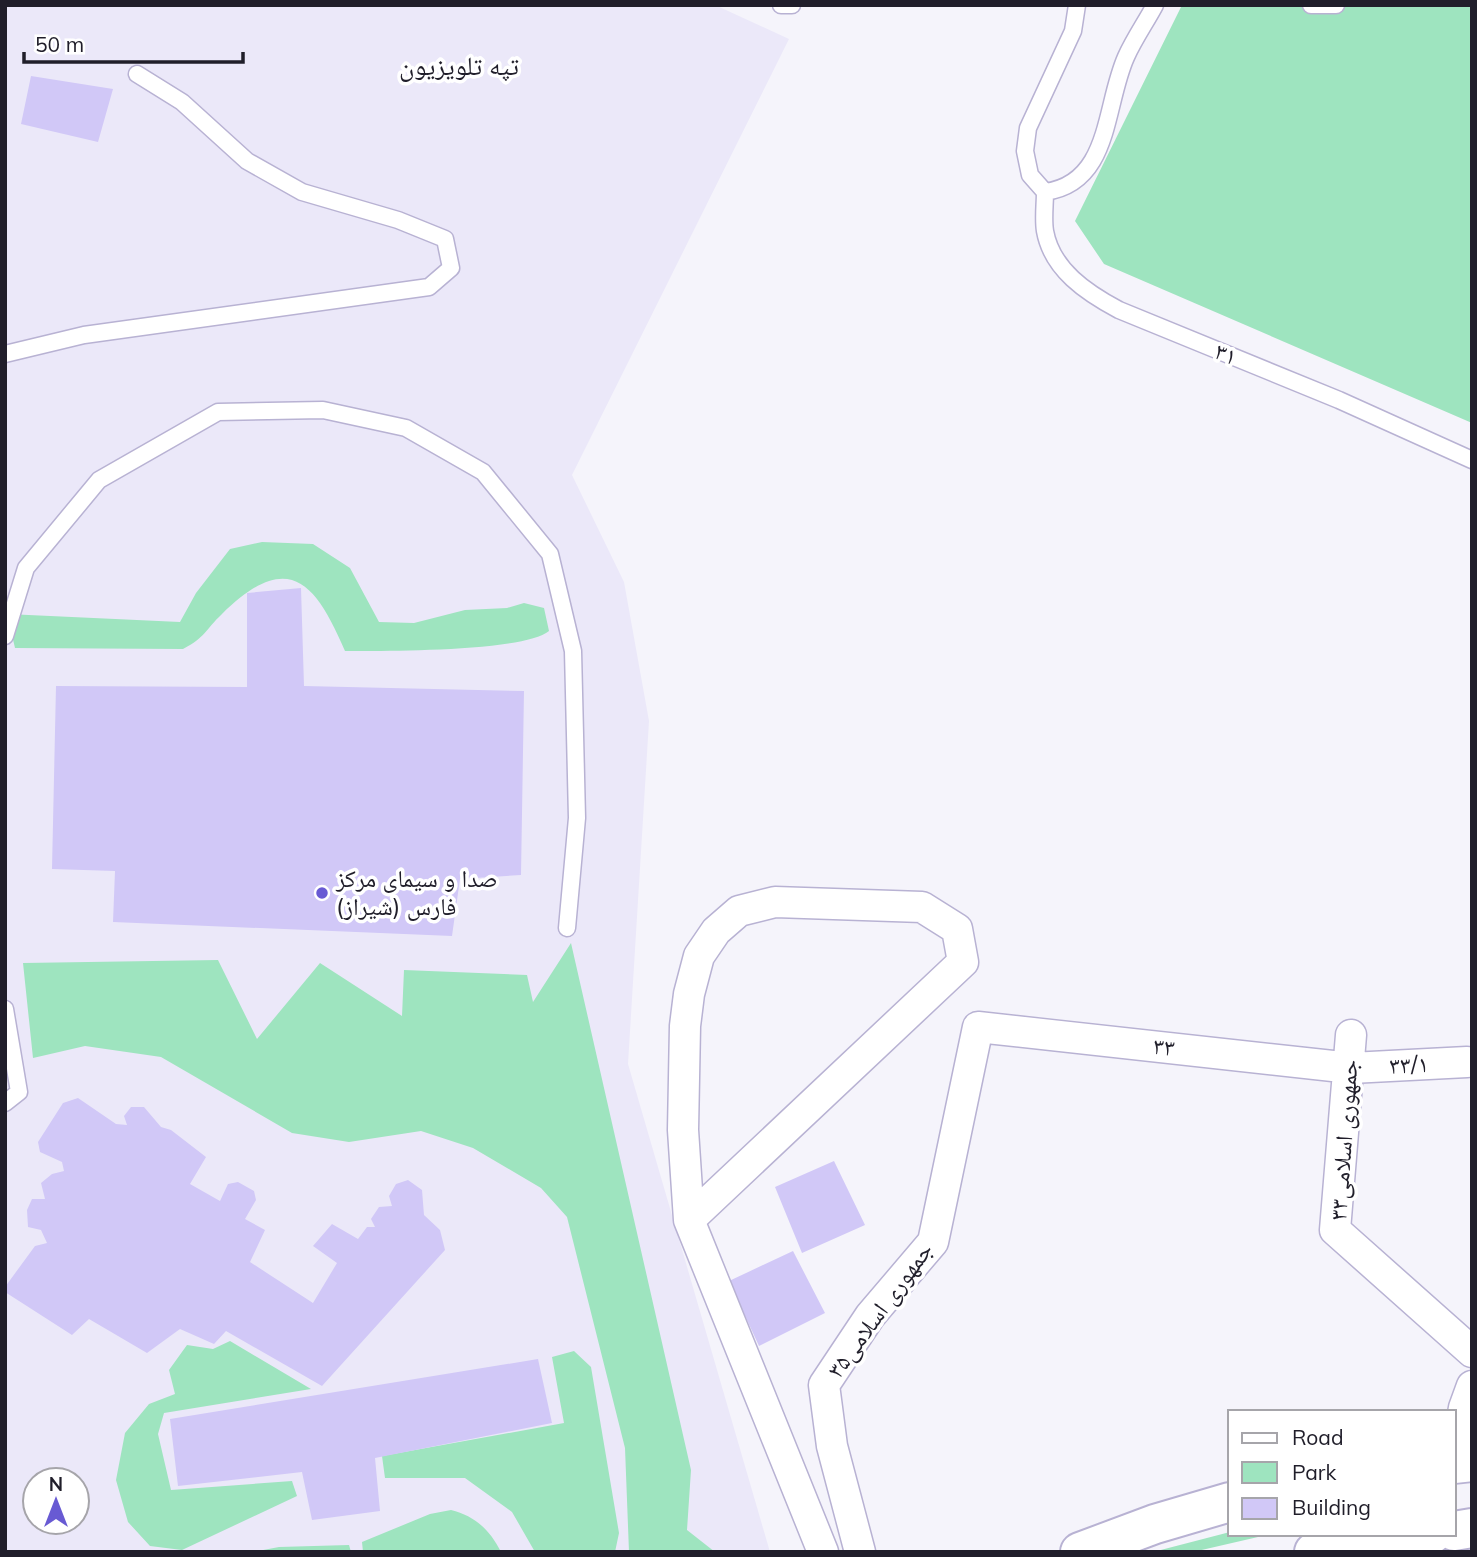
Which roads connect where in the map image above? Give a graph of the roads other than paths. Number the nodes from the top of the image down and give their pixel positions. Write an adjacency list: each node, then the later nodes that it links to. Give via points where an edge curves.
1 (781, 5): 2 (lane)
2 (793, 5)
3 (1077, 5): 8 (lane, via 1073,31 1028,128 1025,151 1030,174)
4 (1155, 5): 8 (lane, via 1125,58 1095,159 1082,177 1063,189)
5 (1311, 5): 6 (lane)
6 (1336, 5)
7 (137, 74): 9 (lane, via 182,102 247,161 302,192 445,239 451,268 429,287 84,335)
8 (1045, 192): 10 (lane, ۳۱, via 1045,232 1060,265 1086,292)
9 (5, 354)
10 (1472, 460)
11 (5, 636): 12 (lane, via 26,568 99,480 218,412 323,410 407,428 483,472 550,554 573,651 577,818)
12 (567, 928)
13 (5, 1009): 18 (lane, via 19,1092)
14 (978, 1027): 17 (street, ۳۳); 26 (street, جمهوری اسلامی۳۵, via 933,1242 870,1316 824,1385 832,1446)
15 (1351, 1035): 17 (street, جمهوری اسلامی۳۳)
16 (1467, 1062): 17 (street, ۳۳/۱)
17 (1350, 1068): 20 (street, جمهوری اسلامی۳۳, via 1335,1230)
18 (5, 1103)
19 (689, 1220): 19 (street, via 683,1129 685,1026 699,956 716,931 739,911 775,902 922,907 957,929 963,962); 25 (street)
20 (1472, 1352)
21 (1472, 1386): 22 (street)
22 (1456, 1452)
23 (1228, 1503): 27 (main road)
24 (1419, 1536): 28 (main road)
25 (822, 1552)
26 (860, 1552)
27 (1080, 1552)
28 (1314, 1552)

